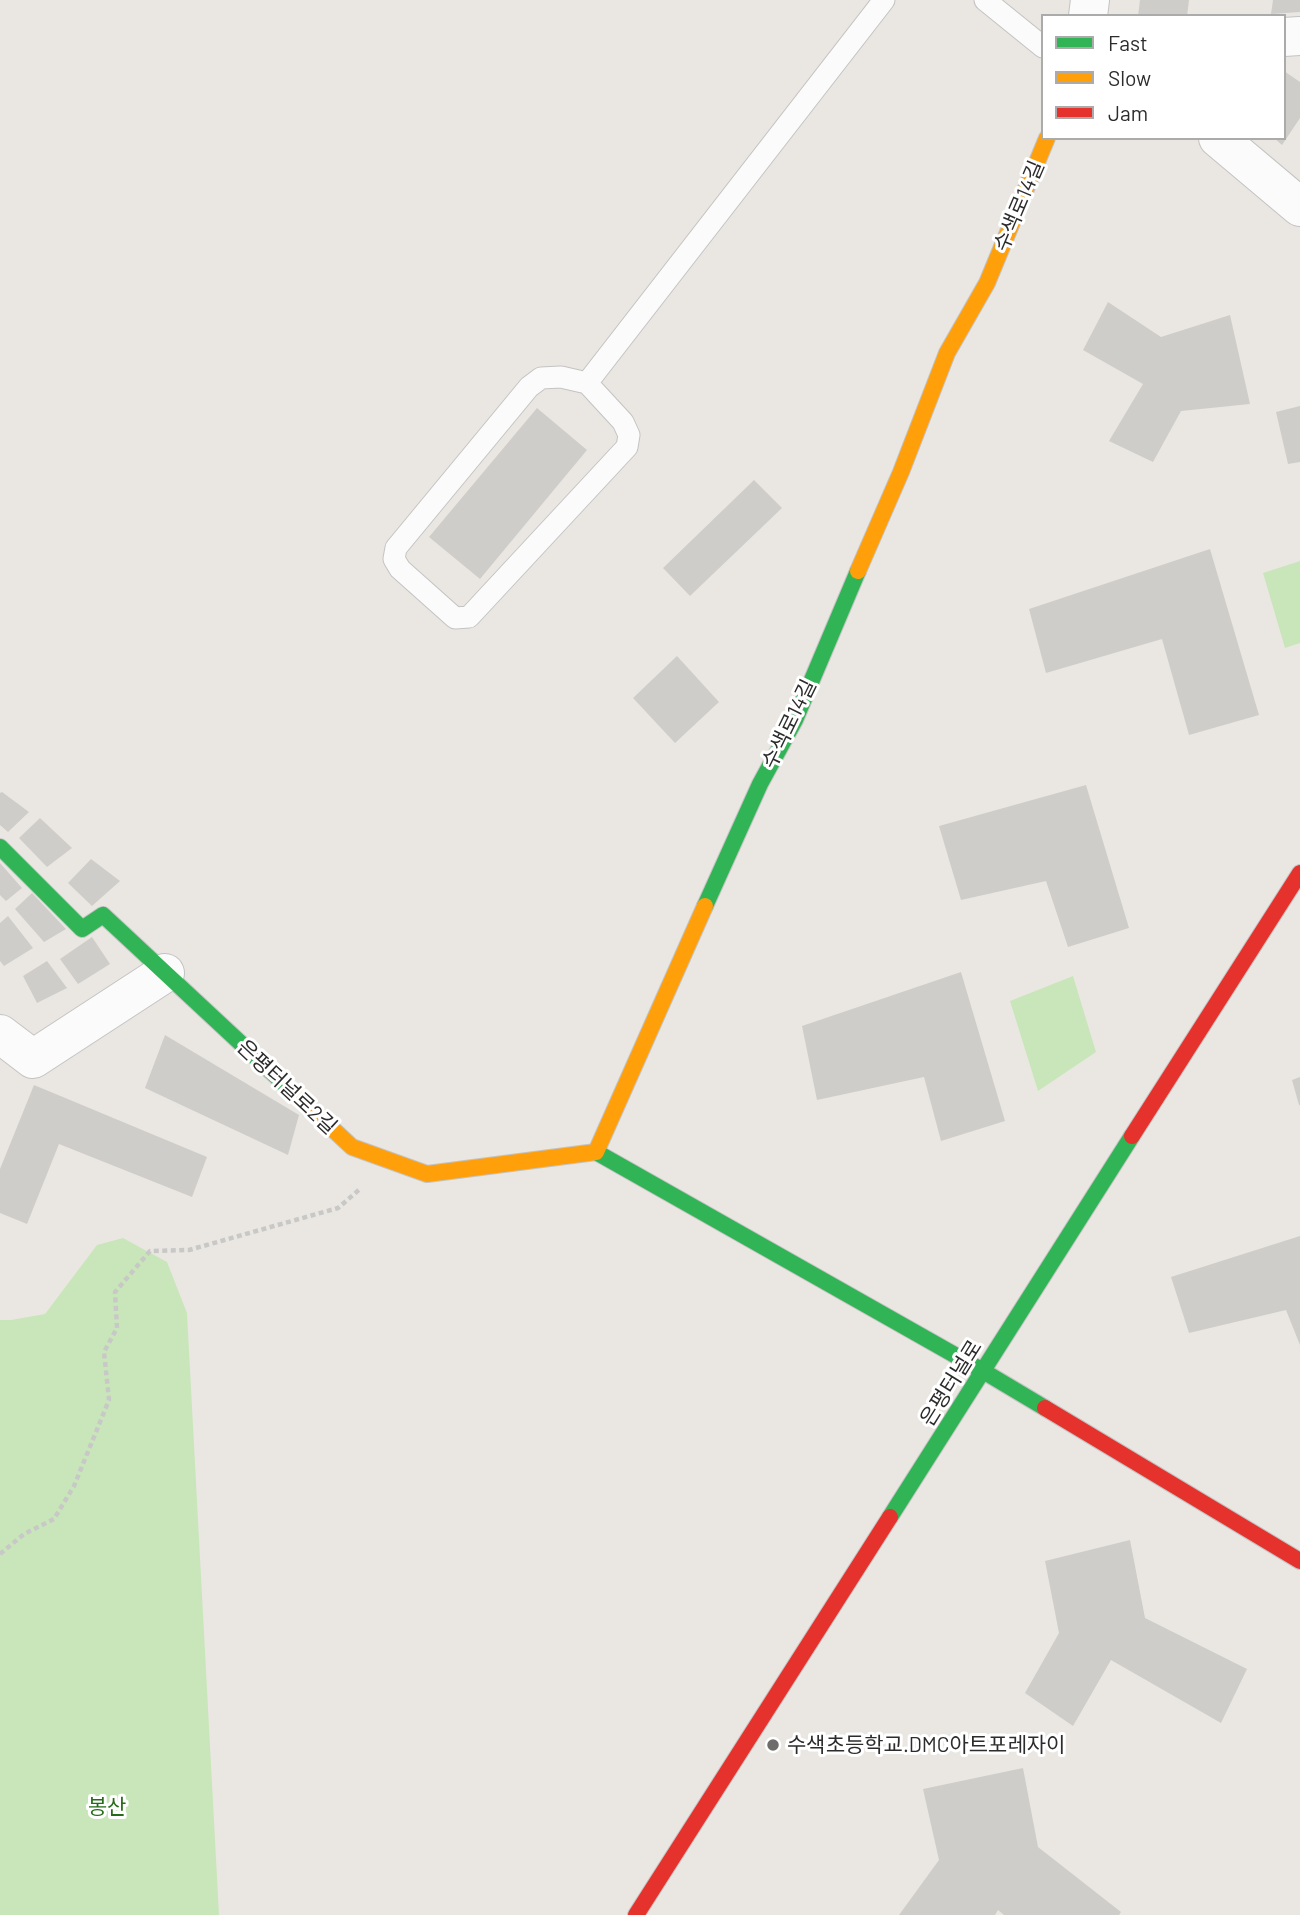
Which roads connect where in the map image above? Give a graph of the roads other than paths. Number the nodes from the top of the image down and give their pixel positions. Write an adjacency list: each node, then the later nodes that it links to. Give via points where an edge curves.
1 (884, 0): 7 (lane)
2 (985, 0): 3 (lane)
3 (1041, 45)
4 (1046, 140): 12 (street, 수색로14길, via 986,283 947,354 795,720 760,784)
5 (1220, 140): 6 (street)
6 (1300, 207)
7 (587, 383): 7 (lane, via 541,378 529,387 396,548 394,559 400,569 455,618 469,617 627,447 624,422)
8 (0, 847): 10 (street, 은평터널로2길, via 82,929 103,915)
9 (1300, 873): 13 (street, 은평터널로)
10 (165, 972): 11 (street, via 33,1059); 12 (street, 은평터널로2길, via 352,1147 427,1174)
11 (0, 1034)
12 (596, 1152): 13 (street)
13 (983, 1371): 14 (street); 15 (street, 은평터널로)
14 (1300, 1561)
15 (636, 1915)

